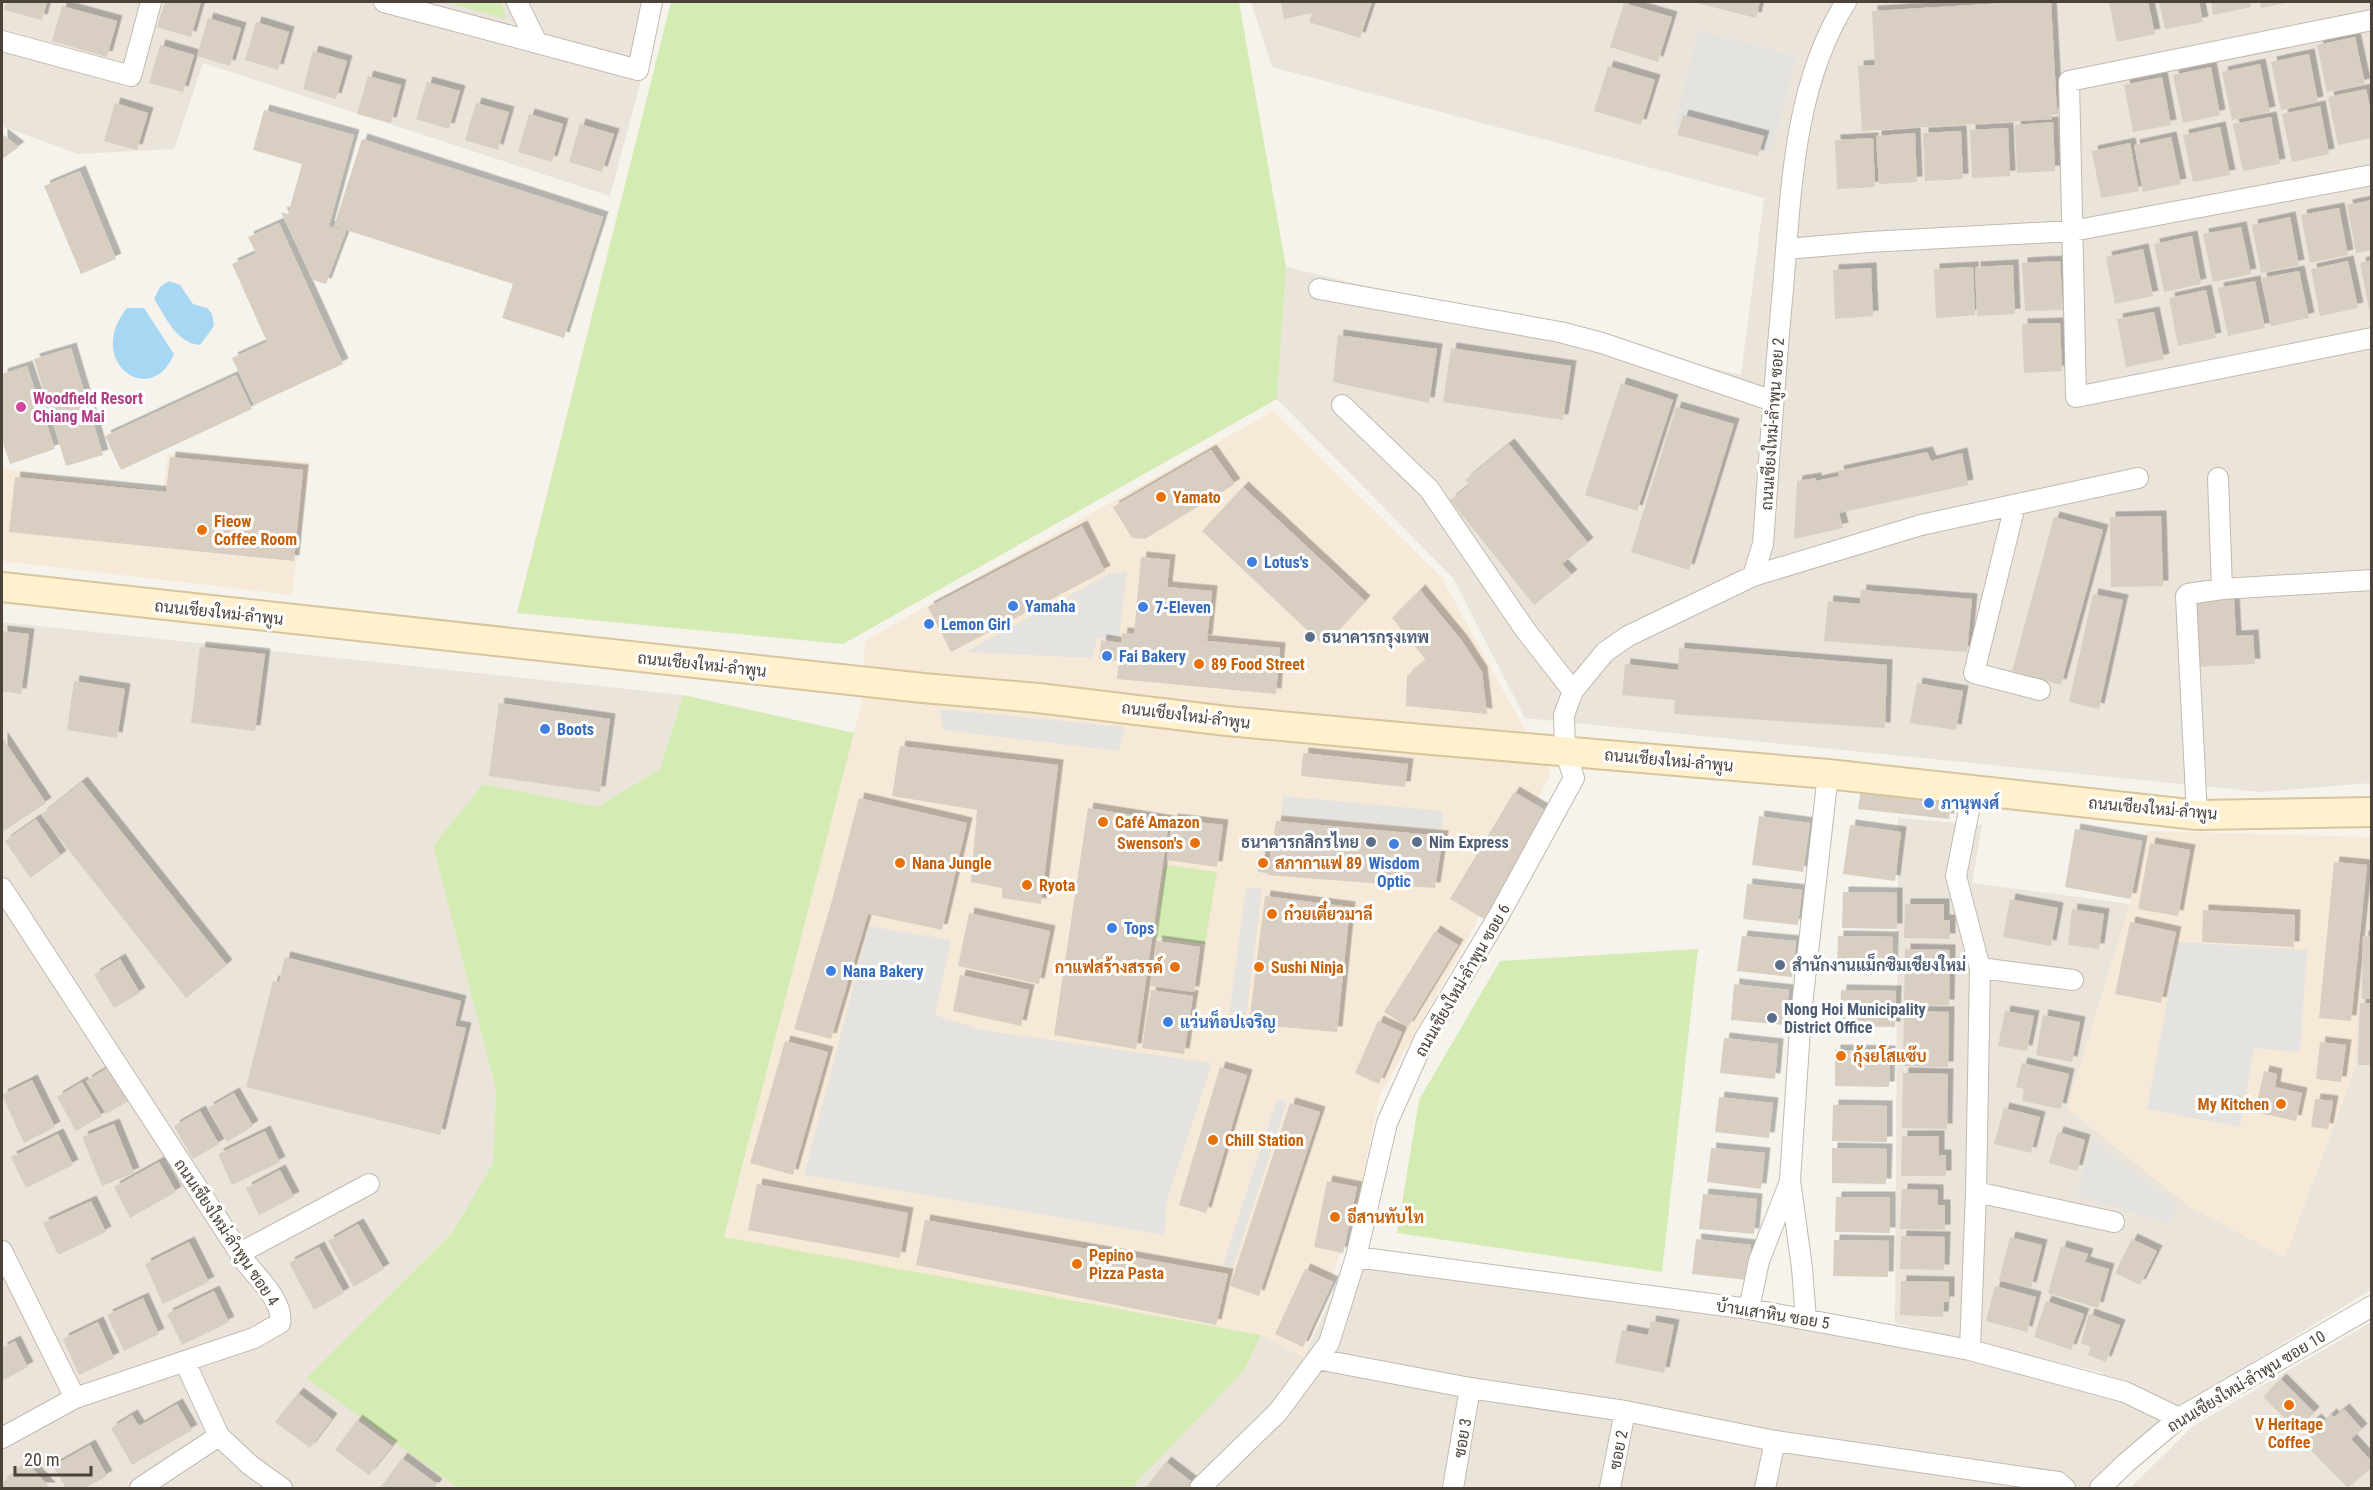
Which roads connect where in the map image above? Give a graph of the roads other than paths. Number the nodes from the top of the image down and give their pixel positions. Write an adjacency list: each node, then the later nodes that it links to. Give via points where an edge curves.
1 (151, 2): 7 (street, via 131,76)
2 (384, 2): 8 (street)
3 (517, 2): 8 (street)
4 (652, 2): 8 (street, via 638,70)
5 (1846, 2): 11 (street, ถนนเชียงใหม่-ลำพูน ซอย 2, via 1817,61 1805,106 1790,189)
6 (2372, 20): 10 (street, via 2069,81)
7 (2, 41)
8 (537, 43)
9 (2372, 175): 10 (street)
10 (2072, 231): 11 (street); 13 (street, via 2076,397)
11 (1786, 249): 14 (street, ถนนเชียงใหม่-ลำพูน ซอย 2)
12 (1319, 289): 14 (street, via 1560,332)
13 (2372, 338)
14 (1773, 401): 19 (street, ถนนเชียงใหม่-ลำพูน ซอย 2, via 1763,544)
15 (1342, 405): 24 (street, via 1429,489 1526,631)
16 (2138, 478): 18 (street)
17 (2218, 478): 22 (street)
18 (2016, 505): 19 (street, via 1921,525); 23 (street, via 1974,673)
19 (1753, 576): 24 (street, via 1628,636 1605,652)
20 (2372, 580): 22 (street)
21 (2, 587): 25 (main road, ถนนเชียงใหม่-ลำพูน, via 1227,720)
22 (2222, 589): 29 (street, via 2188,594 2185,599)
23 (2040, 690)
24 (1573, 691): 25 (street, via 1564,715)
25 (1565, 751): 26 (main road, ถนนเชียงใหม่-ลำพูน); 39 (street, ถนนเชียงใหม่-ลำพูน ซอย 6, via 1574,778 1498,917 1424,1040 1387,1123)
26 (1828, 774): 27 (main road, ถนนเชียงใหม่-ลำพูน); 33 (street, via 1801,1014)
27 (1973, 790): 29 (main road, ถนนเชียงใหม่-ลำพูน); 31 (street, via 1956,876)
28 (2372, 812): 29 (main road, ถนนเชียงใหม่-ลำพูน)
29 (2197, 814)
30 (2, 888): 38 (street, ถนนเชียงใหม่-ลำพูน ซอย 4)
31 (1980, 968): 32 (street); 35 (street)
32 (2073, 980)
33 (1790, 1180): 41 (street, via 1759,1261); 42 (street)
34 (369, 1184): 38 (street)
35 (1976, 1191): 36 (street); 43 (street)
36 (2114, 1222)
37 (2, 1251): 47 (street)
38 (240, 1253): 45 (street, ถนนเชียงใหม่-ลำพูน ซอย 4, via 278,1308 280,1323 254,1338)
39 (1356, 1257): 41 (street, บ้านเสาหิน ซอย 5); 44 (street, ถนนเชียงใหม่-ลำพูน ซอย 6, via 1329,1343)
40 (2372, 1306): 49 (street, ถนนเชียงใหม่-ลำพูน ซอย 10)
41 (1749, 1309): 42 (street, บ้านเสาหิน ซอย 5)
42 (1806, 1319): 43 (street, บ้านเสาหิน ซอย 5)
43 (1970, 1350): 49 (street, บ้านเสาหิน ซอย 5, via 2125,1392)
44 (1317, 1359): 46 (street); 55 (street, ถนนเชียงใหม่-ลำพูน ซอย 6, via 1278,1412)
45 (185, 1362): 47 (street, ถนนเชียงใหม่-ลำพูน ซอย 4); 50 (street)
46 (1470, 1388): 48 (street); 56 (street, ซอย 3)
47 (75, 1398): 51 (street, ถนนเชียงใหม่-ลำพูน ซอย 4)
48 (1625, 1411): 52 (street); 57 (street, ซอย 2)
49 (2179, 1418): 60 (street, ถนนเชียงใหม่-ลำพูน ซอย 10)
50 (219, 1437): 53 (street); 54 (street)
51 (2, 1438)
52 (1775, 1441): 58 (street); 59 (street, via 2058,1482)
53 (140, 1488)
54 (282, 1488)
55 (1200, 1488)
56 (1453, 1488)
57 (1610, 1488)
58 (1765, 1488)
59 (2066, 1488)
60 (2100, 1488)

